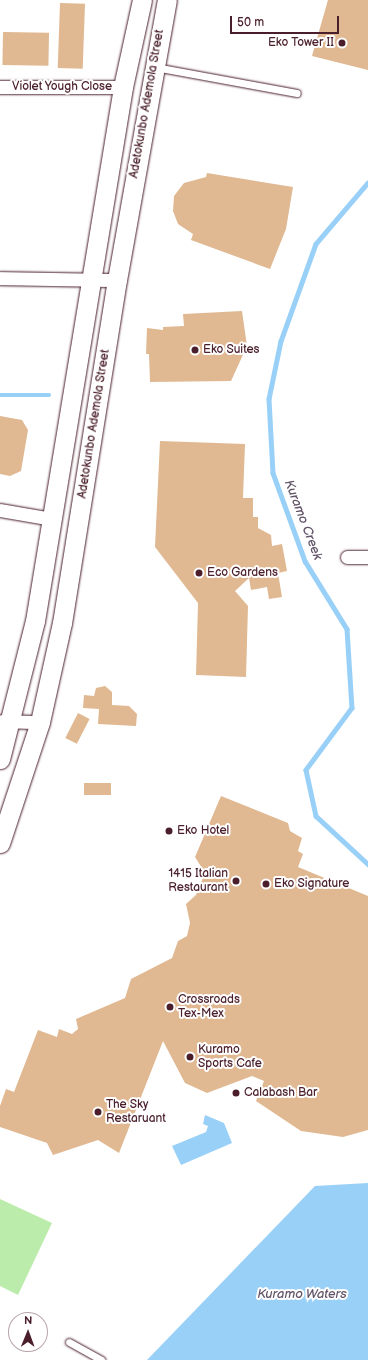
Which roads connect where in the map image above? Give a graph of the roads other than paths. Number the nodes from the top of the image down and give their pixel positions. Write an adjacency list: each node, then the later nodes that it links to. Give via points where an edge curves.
1 (142, 0): 5 (main road, Adetokunbo Ademola Street)
2 (167, 0): 3 (main road, Adetokunbo Ademola Street)
3 (153, 67): 6 (lane); 9 (main road, Adetokunbo Ademola Street)
4 (0, 87): 5 (street, Violet Yough Close)
5 (123, 87): 8 (main road, Adetokunbo Ademola Street)
6 (297, 93)
7 (0, 278): 8 (street)
8 (91, 279): 9 (street); 11 (main road, Adetokunbo Ademola Street)
9 (117, 280): 15 (main road, Adetokunbo Ademola Street, via 62,623)
10 (0, 510): 11 (street)
11 (52, 519): 14 (main road, Adetokunbo Ademola Street, via 35,621)
12 (348, 557): 13 (street)
13 (368, 557)
14 (6, 721): 15 (street); 16 (main road, Adetokunbo Ademola Street)
15 (40, 722): 17 (main road, Adetokunbo Ademola Street)
16 (0, 759)
17 (0, 843)
18 (69, 1342): 19 (lane)
19 (101, 1360)

